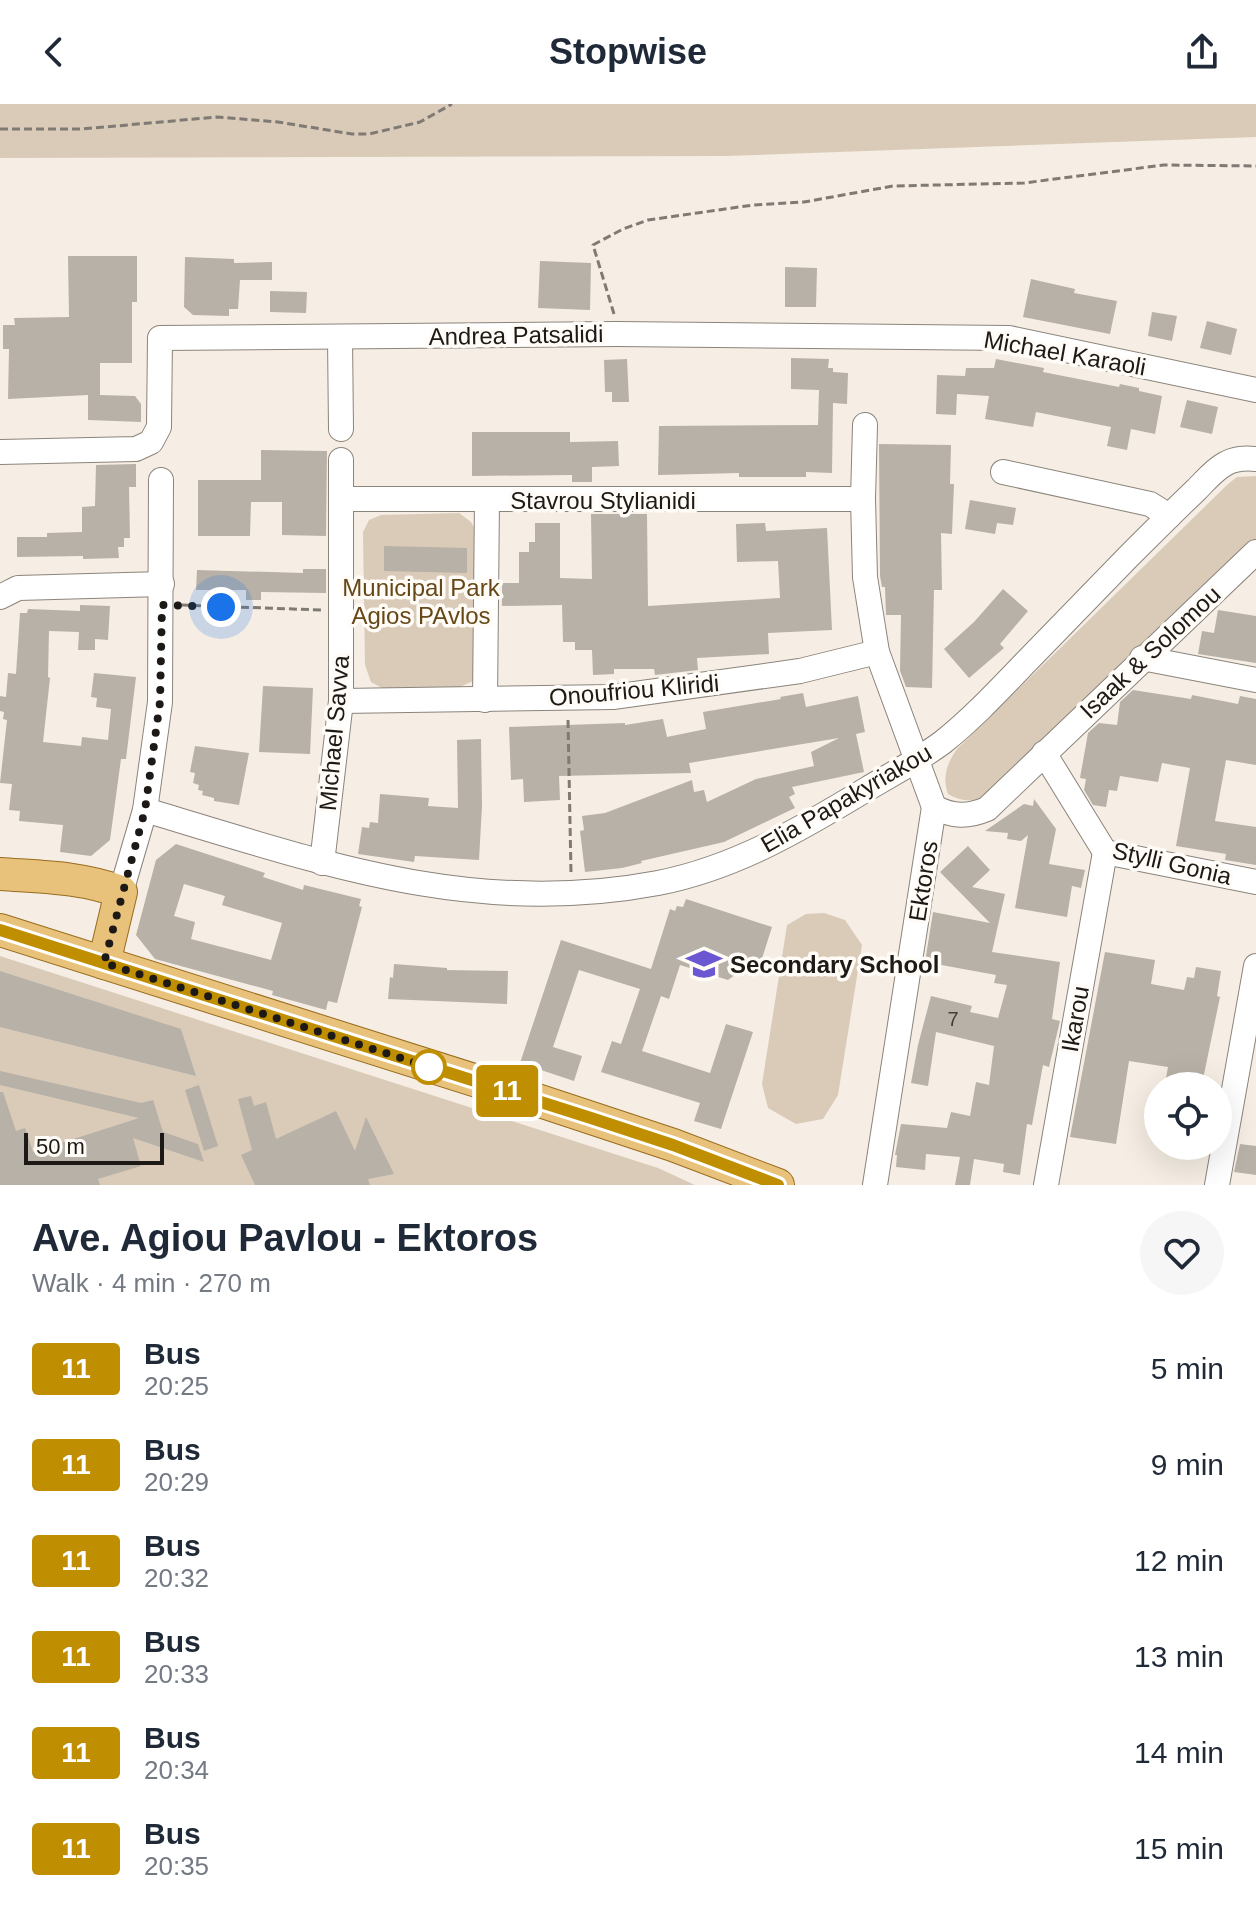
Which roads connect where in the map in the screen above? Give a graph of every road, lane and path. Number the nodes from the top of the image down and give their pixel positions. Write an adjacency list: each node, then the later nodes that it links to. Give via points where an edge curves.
1 (452, 104): 2 (path, via 420,122 369,134 217,117 82,129)
2 (0, 129)
3 (1256, 166): 4 (path, via 1164,165 1024,183 893,186 648,220 593,245)
4 (617, 334): 5 (street, Andrea Patsalidi); 6 (street, Andrea Patsalidi)
5 (873, 335): 7 (street, Michael Karaoli, via 1009,338)
6 (340, 338): 9 (street); 10 (street, Andrea Patsalidi, via 160,338 159,427 151,442 136,449)
7 (1256, 390)
8 (865, 425): 16 (street)
9 (341, 429)
10 (0, 452)
11 (1256, 459): 18 (street, Elia Papakyriakou, via 1225,464)
12 (341, 460): 15 (street, Michael Savva)
13 (1003, 472): 18 (street, via 1150,504)
14 (161, 480): 20 (street)
15 (343, 499): 17 (street, Stavrou Stylianidi); 22 (street, Michael Savva)
16 (863, 499): 17 (street, Stavrou Stylianidi); 23 (street, via 865,577)
17 (487, 500): 27 (street)
18 (1169, 516): 30 (street, Elia Papakyriakou, via 985,704)
19 (1251, 564): 24 (street, Isaak & Solomou)
20 (162, 594): 21 (street, via 18,588); 22 (path); 32 (street, via 160,702)
21 (0, 597)
22 (341, 611): 28 (street, Michael Savva)
23 (877, 652): 26 (street, Onoufriou Kliridi, via 800,671); 30 (street)
24 (1142, 658): 25 (street); 29 (street, Isaak & Solomou)
25 (1256, 680)
26 (568, 699): 27 (street, Onoufriou Kliridi); 38 (path)
27 (485, 700): 28 (street, Onoufriou Kliridi)
28 (341, 701): 34 (street, Michael Savva)
29 (1044, 753): 31 (street, Ektoros, via 987,809 960,815); 33 (street, Stylli Gonia)
30 (917, 761): 31 (street); 38 (street, Elia Papakyriakou, via 794,833 741,856 659,883)
31 (934, 807): 43 (street, Ektoros)
32 (145, 810): 34 (street, Elia Papakyriakou); 37 (street)
33 (1105, 852): 36 (street, Stylli Gonia); 44 (street, Ikarou)
34 (322, 863): 38 (street, Elia Papakyriakou, via 454,889 506,895)
35 (0, 874): 37 (main road, via 76,879)
36 (1256, 882)
37 (121, 892): 40 (main road)
38 (572, 892)
39 (0, 930): 40 (main road)
40 (104, 963): 42 (main road, via 673,1145)
41 (1256, 966): 45 (street)
42 (778, 1185)
43 (875, 1185)
44 (1046, 1185)
45 (1217, 1185)

